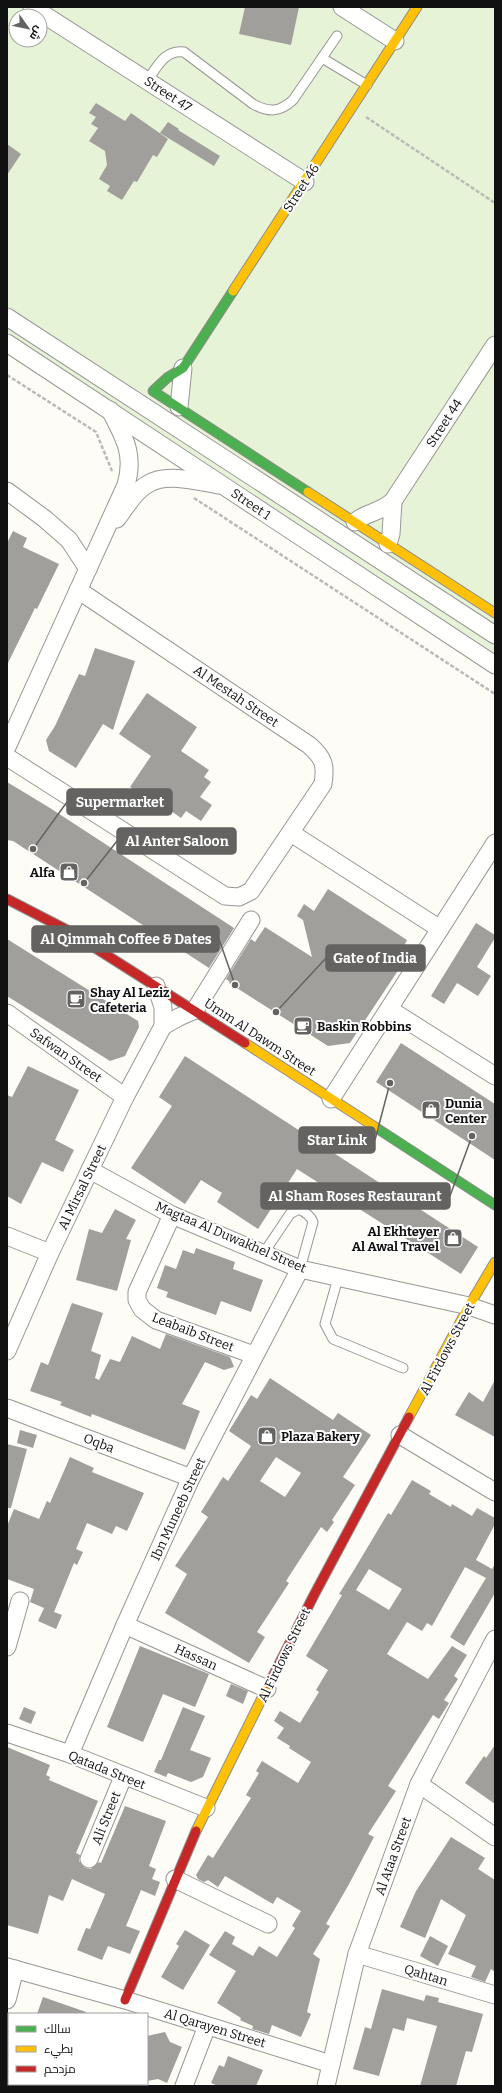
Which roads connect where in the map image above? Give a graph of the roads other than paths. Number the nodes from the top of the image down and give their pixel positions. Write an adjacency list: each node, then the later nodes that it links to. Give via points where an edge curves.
1 (32, 7): 7 (street, Street 47)
2 (342, 7): 5 (street)
3 (417, 7): 5 (street, Street 46)
4 (337, 36): 6 (lane)
5 (395, 42): 8 (street, Street 46)
6 (322, 58): 7 (lane, via 293,100 285,108 274,111 263,110 253,104 184,52 169,53); 8 (lane)
7 (147, 81): 9 (street, Street 47)
8 (367, 85): 9 (street, Street 46)
9 (305, 182): 15 (street, Street 46)
10 (7, 317): 27 (street, Street 1)
11 (7, 343): 14 (street, Street 1)
12 (495, 344): 20 (street, Street 44)
13 (7, 354): 14 (street, via 27,364)
14 (43, 368): 17 (street, Street 1)
15 (183, 368): 16 (street, Street 46); 16 (street, Street 46, via 153,391)
16 (179, 407): 21 (street)
17 (110, 410): 18 (street, Street 1); 22 (street, via 129,449 129,473)
18 (224, 486): 22 (street, via 166,478 148,484 137,493); 28 (street, Street 1)
19 (7, 491): 24 (street, via 69,540)
20 (393, 501): 21 (street, Street 44, via 381,510); 23 (street, Street 44)
21 (355, 522): 23 (street)
22 (105, 533): 24 (street)
23 (388, 544): 26 (street)
24 (88, 569): 25 (street)
25 (78, 590): 29 (street); 31 (street, Al Mestah Street, via 320,755 325,770 323,784)
26 (495, 614)
27 (495, 635)
28 (495, 665)
29 (7, 747)
30 (7, 757): 31 (street, Al Mestah Street, via 225,896 239,897 251,891)
31 (291, 833): 35 (street)
32 (492, 853): 35 (street)
33 (7, 899): 36 (street, Umm Al Dawm Street, via 44,917)
34 (251, 920): 38 (street)
35 (440, 928): 37 (street)
36 (156, 986): 38 (street, Umm Al Dawm Street); 40 (street, Al Mirsal Street, via 163,1007)
37 (389, 1009): 41 (street); 43 (street)
38 (195, 1010): 40 (street); 43 (street, Umm Al Dawm Street)
39 (7, 1013): 42 (street, Safwan Street)
40 (163, 1026): 42 (street, Al Mirsal Street)
41 (495, 1076)
42 (125, 1097): 44 (street, Al Mirsal Street)
43 (331, 1099): 45 (street, Umm Al Dawm Street)
44 (90, 1170): 46 (street, Magtaa Al Duwakhel Street); 48 (street, Al Mirsal Street)
45 (495, 1205)
46 (172, 1215): 49 (street, Magtaa Al Duwakhel Street); 56 (street, Leabaib Street, via 137,1292 137,1300 142,1309 156,1320)
47 (7, 1236): 48 (street)
48 (50, 1253): 55 (street, Al Mirsal Street)
49 (263, 1254): 51 (street, Magtaa Al Duwakhel Street); 51 (lane, via 290,1214 299,1209 310,1216 313,1222)
50 (495, 1262): 53 (street, Al Firdows Street)
51 (300, 1269): 52 (street, Magtaa Al Duwakhel Street); 56 (street, Ibn Muneeb Street)
52 (338, 1278): 53 (street, Magtaa Al Duwakhel Street); 57 (lane, via 325,1324 333,1339)
53 (469, 1306): 54 (street, Magtaa Al Duwakhel Street); 59 (street, Al Firdows Street)
54 (495, 1315)
55 (7, 1351)
56 (254, 1355): 60 (street, Ibn Muneeb Street)
57 (403, 1368)
58 (7, 1408): 60 (street, Oqba)
59 (400, 1435): 61 (street); 66 (street, Al Firdows Street)
60 (191, 1478): 63 (street, Ibn Muneeb Street)
61 (495, 1492)
62 (20, 1601): 65 (street)
63 (125, 1625): 66 (street, Hassan); 68 (street, Ibn Muneeb Street)
64 (495, 1639): 70 (street, Al Ataa Street)
65 (7, 1647)
66 (267, 1689): 71 (street, Al Firdows Street)
67 (7, 1732): 68 (street, Qatada Street)
68 (70, 1754): 69 (street, Qatada Street)
69 (123, 1776): 71 (street, Qatada Street); 73 (street, Ali Street)
70 (419, 1784): 72 (street); 76 (street, Al Ataa Street)
71 (206, 1808): 74 (street, Al Firdows Street)
72 (495, 1837)
73 (89, 1858)
74 (175, 1879): 75 (street); 80 (street, Al Firdows Street)
75 (268, 1924)
76 (357, 1954): 78 (street, Qahtan); 82 (street, Al Ataa Street)
77 (11, 1968): 79 (street); 80 (street, Al Qarayen Street)
78 (495, 1995)
79 (7, 2000)
80 (125, 2000): 81 (street, Al Qarayen Street)
81 (207, 2026): 82 (street, Al Qarayen Street); 83 (street)
82 (331, 2064): 84 (street, Al Ataa Street)
83 (184, 2086)
84 (326, 2086)

